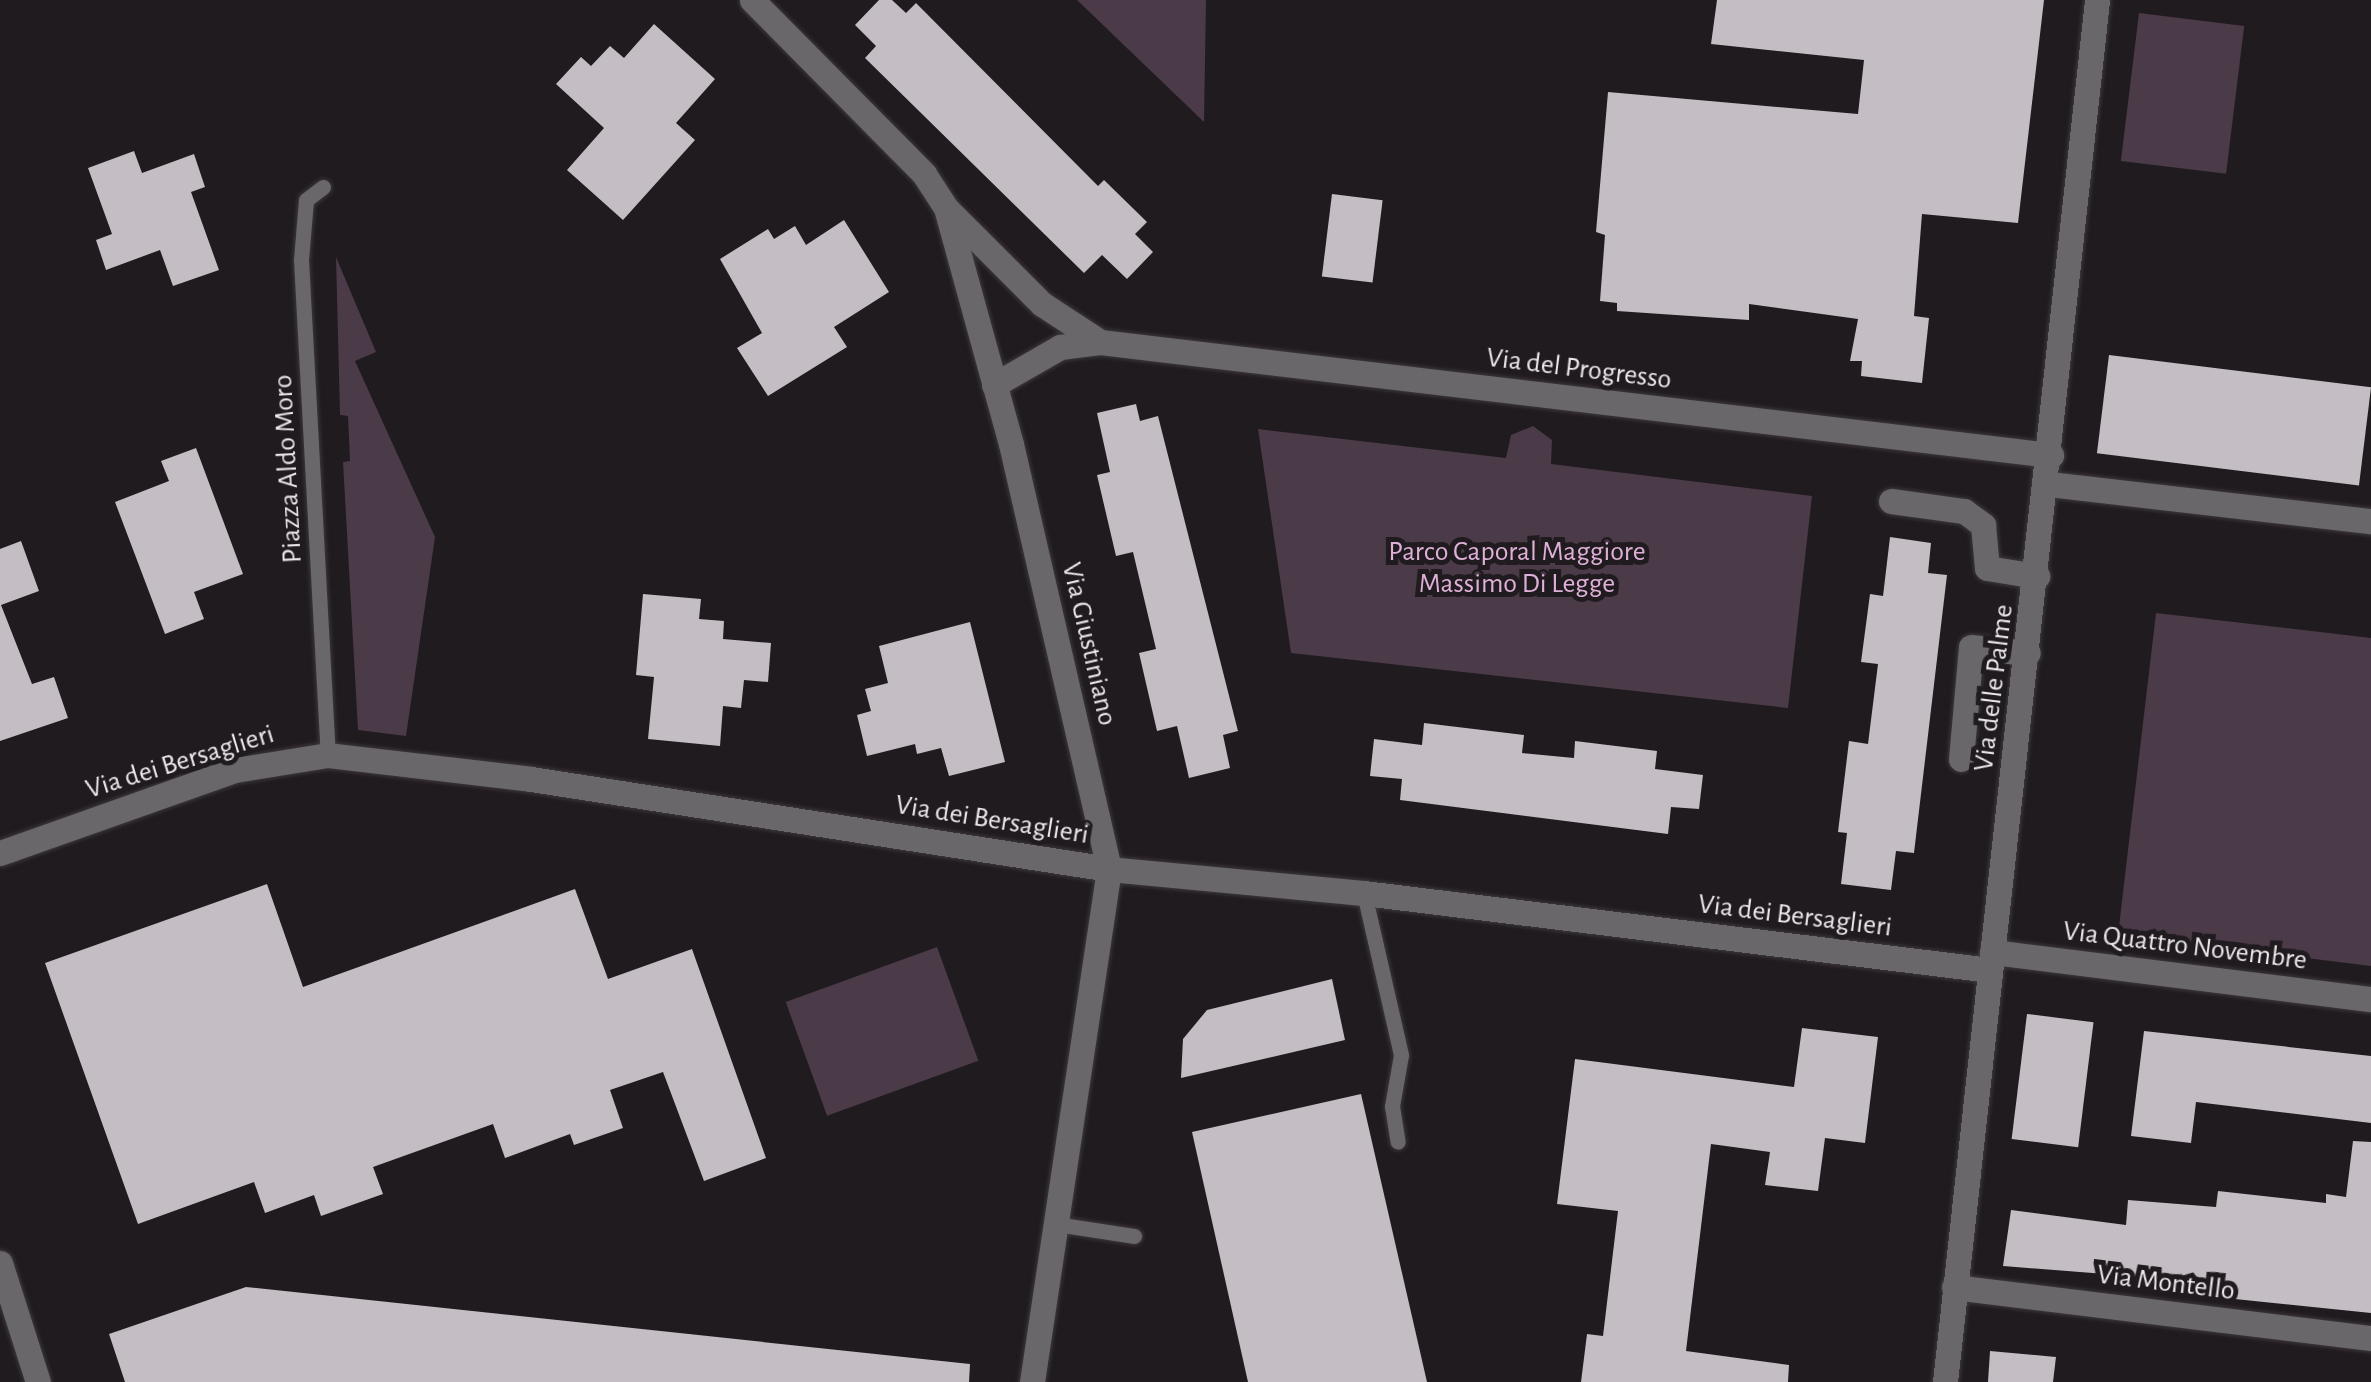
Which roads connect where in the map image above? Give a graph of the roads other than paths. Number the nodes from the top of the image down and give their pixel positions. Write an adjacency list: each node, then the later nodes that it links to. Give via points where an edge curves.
1 (752, 0): 4 (street, Via Giustiniano, via 924,174)
2 (2097, 0): 7 (street, Via delle Palme)
3 (323, 187): 13 (lane, Piazza Aldo Moro, via 306,200 301,260)
4 (946, 208): 5 (street, Via del Progresso, via 1042,304); 6 (street, Via Giustiniano)
5 (1100, 342): 6 (street, Via del Progresso, via 1060,346); 7 (street, Via del Progresso)
6 (994, 384): 16 (street, Via Giustiniano)
7 (2052, 456): 8 (street, Via delle Palme)
8 (2049, 484): 10 (street); 11 (street, Via delle Palme)
9 (1891, 500): 11 (street, via 1964,510 1984,525 1988,568)
10 (2371, 522)
11 (2038, 576): 12 (street, Via delle Palme)
12 (2028, 653): 14 (street, via 1971,647); 18 (street, Via delle Palme)
13 (328, 756): 15 (street, Via dei Bersaglieri, via 236,770); 16 (street, Via dei Bersaglieri, via 531,779)
14 (1961, 759)
15 (0, 853)
16 (1109, 869): 17 (street, Via dei Bersaglieri); 21 (street, Via Giustiniano)
17 (1364, 893): 18 (street, Via dei Bersaglieri); 20 (lane, via 1402,1055 1392,1106)
18 (1992, 954): 19 (street, Via Quattro Novembre); 24 (street, Via delle Palme)
19 (2371, 999)
20 (1398, 1142)
21 (1056, 1224): 22 (lane); 27 (street, Via Giustiniano)
22 (1134, 1236)
23 (0, 1263): 26 (street)
24 (1954, 1287): 25 (street, Via Montello); 28 (street, Via delle Palme)
25 (2371, 1338)
26 (38, 1382)
27 (1032, 1382)
28 (1945, 1382)

